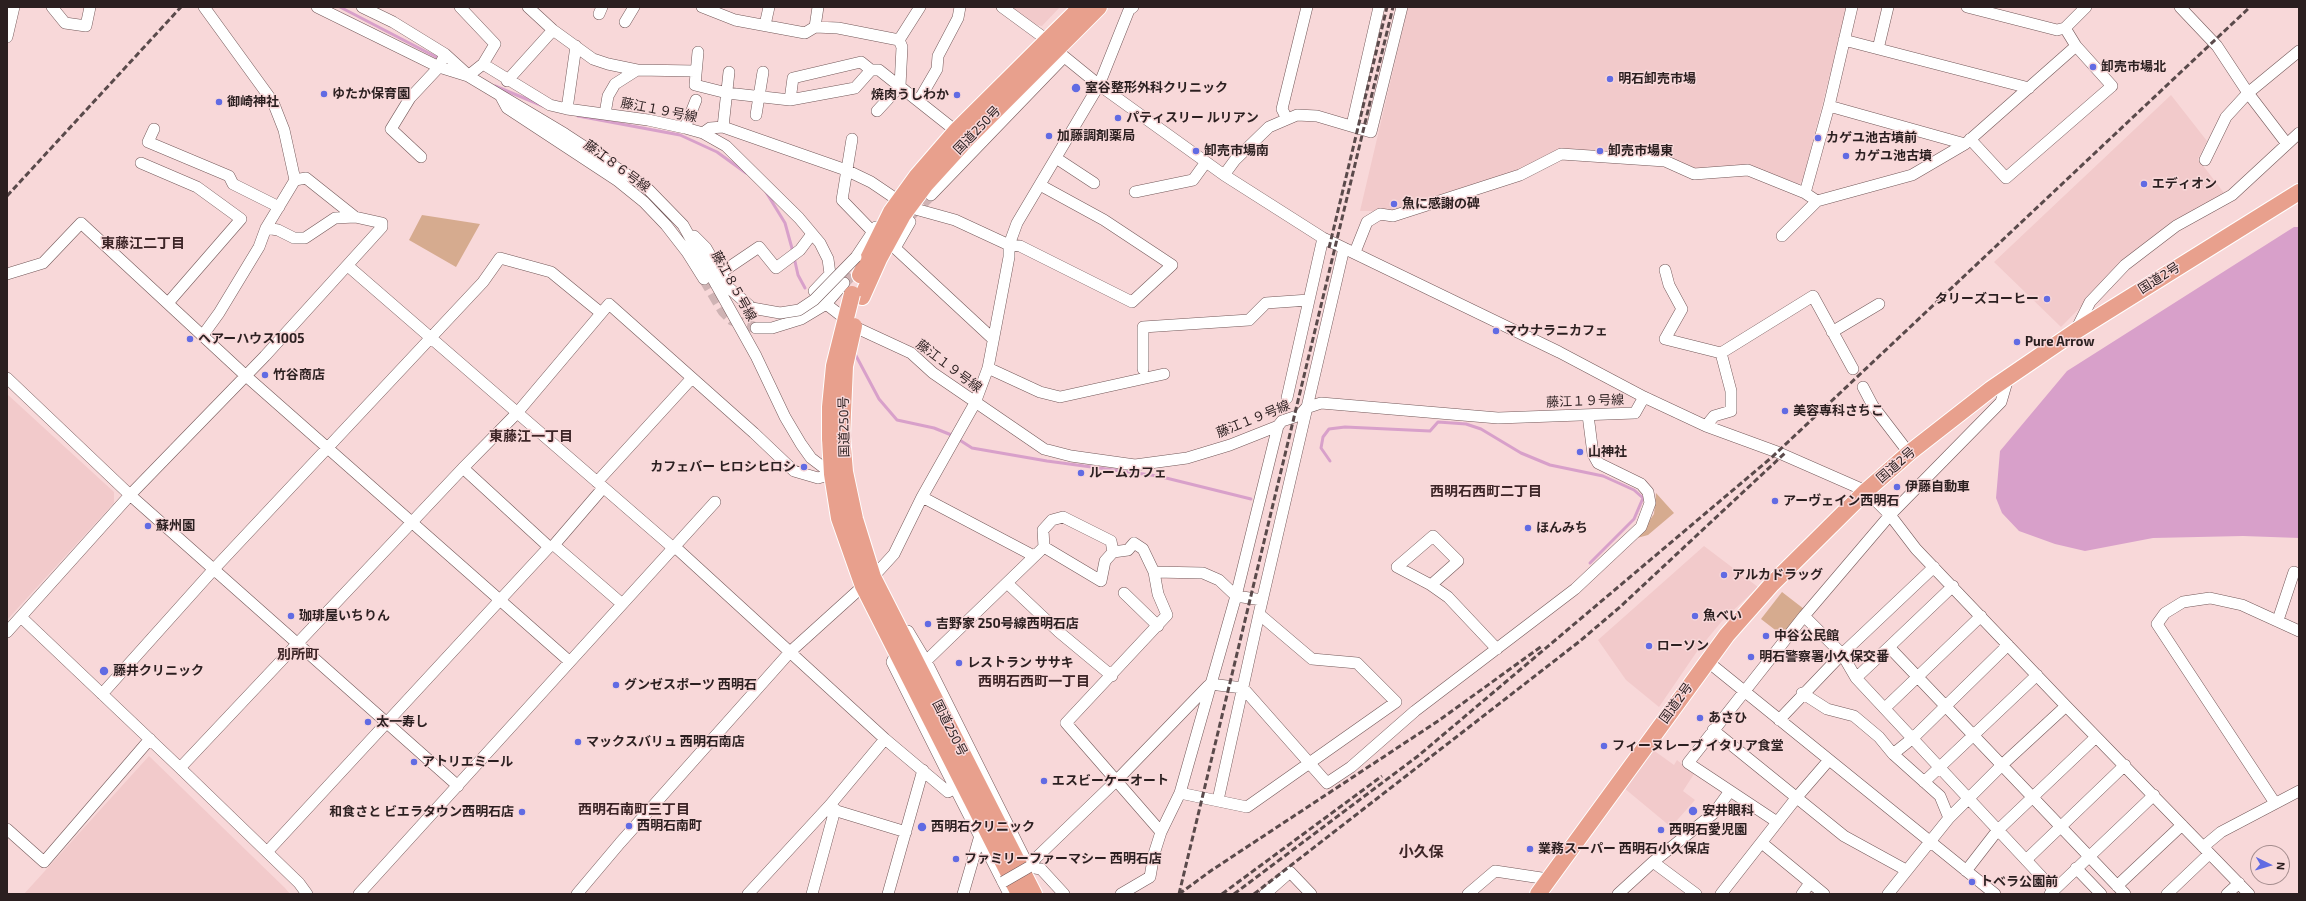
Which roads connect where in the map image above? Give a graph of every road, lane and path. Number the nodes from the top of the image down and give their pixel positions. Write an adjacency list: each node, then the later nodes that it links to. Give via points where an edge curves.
1 (14, 7): 32 (street)
2 (52, 7): 3 (street, via 65,23 86,26)
3 (90, 7)
4 (204, 7): 84 (street, via 273,102 284,130)
5 (317, 7): 43 (street)
6 (362, 7): 41 (street, via 393,22)
7 (460, 7): 42 (street, via 495,44)
8 (528, 7): 31 (street)
9 (634, 7): 27 (street)
10 (769, 7): 28 (street)
11 (818, 7): 29 (street)
12 (960, 7): 60 (street, via 958,18 938,56 937,69)
13 (1002, 7): 37 (street)
14 (1081, 7): 37 (highway, 国道250号)
15 (1099, 7): 37 (highway, 国道250号)
16 (1133, 7): 51 (street, via 1129,10)
17 (1307, 7): 66 (street, via 1282,108)
18 (1379, 7): 67 (street)
19 (1402, 7): 67 (street, via 1371,132)
20 (1852, 7): 34 (street)
21 (1888, 7): 38 (street)
22 (1967, 7): 30 (street, via 2057,30)
23 (2086, 7): 30 (street)
24 (2180, 7): 56 (street, via 2217,46)
25 (708, 8): 28 (street, via 735,20)
26 (918, 8): 33 (street)
27 (624, 22)
28 (765, 25): 29 (street, via 805,33)
29 (815, 27): 33 (street, via 838,28)
30 (2065, 28): 36 (street)
31 (553, 30): 35 (street); 50 (street)
32 (7, 37)
33 (899, 40): 52 (street, via 902,47)
34 (1844, 40): 38 (street); 61 (street)
35 (576, 46): 44 (street, via 593,59); 62 (street)
36 (2076, 46): 53 (street); 75 (street, via 2112,86 2006,178)
37 (1055, 49): 51 (street); 71 (highway, 国道250号); 90 (street); 93 (highway, 国道250号)
38 (1878, 49): 53 (street)
39 (2299, 51): 56 (street)
40 (698, 52): 46 (street)
41 (445, 54): 43 (street); 49 (street)
42 (483, 64): 49 (street); 50 (street, 藤江１９号線)
43 (439, 67): 49 (street); 77 (street, via 410,98 390,129)
44 (638, 70): 46 (street); 64 (street, via 615,84 608,96)
45 (871, 70): 52 (street, via 879,70); 59 (street, via 855,88); 59 (street, via 861,62 793,78)
46 (696, 71): 55 (street, via 695,85)
47 (729, 72): 55 (street)
48 (763, 72): 57 (street)
49 (468, 76): 54 (street, 藤江８５号線)
50 (507, 81): 62 (street, 藤江１９号線, via 550,105)
51 (1099, 85): 78 (street); 81 (street)
52 (900, 86): 60 (street); 63 (street)
53 (2030, 88): 75 (street)
54 (499, 93): 95 (street, 藤江８５号線, via 646,187); 107 (street, 藤江８６号線, via 508,108 618,181 644,202 666,225)
55 (727, 93): 57 (street); 68 (street)
56 (2248, 93): 76 (street); 79 (street, via 2226,117)
57 (760, 96): 59 (street); 65 (street)
58 (696, 100): 69 (street)
59 (790, 100)
60 (919, 100): 71 (street)
61 (1829, 106): 75 (street); 89 (street)
62 (567, 109): 64 (street, 藤江１９号線)
63 (877, 112)
64 (605, 114): 69 (street, 藤江１９号線)
65 (756, 115)
66 (1288, 119): 67 (street, via 1297,115 1317,116); 83 (street, via 1269,127 1235,160)
67 (1352, 125)
68 (722, 127): 72 (street, via 710,128); 82 (street)
69 (685, 128): 72 (street, 藤江１９号線)
70 (154, 129): 92 (street, via 148,142 229,176 233,184)
71 (956, 131): 93 (highway, 国道250号)
72 (703, 133): 98 (street, 藤江１９号線, via 726,146 800,218)
73 (2299, 133): 76 (street)
74 (852, 139): 82 (street)
75 (1967, 142): 91 (street, via 1912,175)
76 (2287, 144): 115 (street, via 2232,195 2176,226 2125,265 2090,302)
77 (421, 157)
78 (1056, 158): 85 (street); 86 (street)
79 (2205, 160)
80 (141, 162): 110 (street, via 197,187 241,219)
81 (1206, 162): 83 (street); 87 (street, via 1193,180)
82 (846, 170): 93 (street); 97 (street, via 842,200)
83 (1224, 175): 100 (street)
84 (295, 180): 92 (street); 94 (street, via 306,178)
85 (1094, 183)
86 (1040, 185): 101 (street, via 1017,223); 101 (street, via 1104,220 1172,265 1132,302 1020,246)
87 (1135, 192)
88 (2299, 192): 115 (highway, 国道2号)
89 (1805, 193): 91 (street); 102 (street, via 1748,170 1694,174 1665,161 1561,154 1520,175 1394,216 1380,214 1367,222)
90 (931, 195)
91 (1817, 201): 99 (street)
92 (279, 207): 96 (street)
93 (900, 208): 97 (street, via 878,222); 101 (street, via 956,220); 108 (highway, 国道250号, via 879,259); 119 (street, via 910,222 895,248)
94 (355, 217): 96 (street, via 335,218 304,238 294,238 278,230); 103 (street, via 382,223 382,227)
95 (682, 225): 97 (street, bridge, via 706,248 729,288 752,308 780,313 799,310 814,300 856,257); 141 (street, 藤江８５号線, via 756,356 801,444 811,458)
96 (266, 228): 117 (street, via 260,247)
97 (873, 232)
98 (812, 234): 104 (street, via 800,250 776,268 759,246); 111 (street, 藤江１９号線, via 828,259 830,274 814,291)
99 (1782, 236)
100 (1323, 238): 102 (street); 109 (street)
101 (1009, 244): 119 (street, via 1009,257)
102 (1349, 250): 130 (street, via 1559,352); 133 (street)
103 (348, 266): 118 (street); 125 (street)
104 (726, 270)
105 (1666, 270): 120 (street, via 1669,285 1682,308 1665,339)
106 (7, 274): 110 (street, via 43,263 82,223)
107 (704, 279)
108 (853, 291): 111 (street); 141 (highway, 国道250号, bridge, via 852,332 836,437)
109 (1309, 300): 122 (street, via 1266,303 1249,320 1143,328); 131 (street)
110 (168, 303): 117 (street)
111 (826, 304): 114 (street, via 801,320 772,328); 132 (street, 藤江１９号線, via 857,328 911,353)
112 (1879, 304): 116 (street)
113 (601, 312): 118 (street, via 551,272 500,258 483,282); 127 (street, via 609,304); 134 (street)
114 (756, 328)
115 (2076, 331): 128 (highway, 国道2号)
116 (1832, 332): 120 (street, via 1813,296); 123 (street)
117 (203, 335): 125 (street)
118 (430, 337): 134 (street); 138 (street)
119 (993, 339): 121 (street)
120 (1721, 353): 137 (street, via 1731,391 1731,411 1714,416)
121 (988, 368): 124 (street, via 1040,392 1060,398); 132 (street)
122 (1143, 369)
123 (1853, 369)
124 (1164, 374)
125 (246, 376): 138 (street); 144 (street)
126 (7, 378): 144 (street)
127 (692, 378): 141 (street, via 794,471 818,478); 142 (street)
128 (2008, 378): 139 (highway, 国道2号); 147 (street, via 2000,402)
129 (1863, 386): 139 (street, via 1873,406)
130 (1644, 397): 135 (street, 藤江１９号線, via 1635,413); 137 (street)
131 (1287, 398)
132 (975, 403): 136 (street, 藤江１９号線, via 1044,449 1135,465 1187,458 1230,445); 145 (street)
133 (1306, 408): 135 (street, 藤江１９号線, via 1321,403 1498,418); 136 (street, 藤江１９号線, via 1300,415 1282,421); 165 (street)
134 (517, 413): 140 (street); 142 (street)
135 (1588, 414): 179 (street, via 1593,454 1598,463 1641,484 1649,497 1647,515 1641,527 1575,589)
136 (1278, 426): 163 (street)
137 (1706, 426): 143 (street, via 1777,452)
138 (329, 448): 148 (street); 155 (street)
139 (1909, 453): 143 (highway, 国道2号)
140 (463, 468): 148 (street); 149 (street)
141 (838, 473): 158 (highway, 国道250号, via 855,519)
142 (600, 485): 149 (street); 150 (street, via 670,546)
143 (1866, 491): 147 (street); 185 (highway, 国道2号, via 1772,584)
144 (130, 495): 155 (street); 171 (street)
145 (922, 497): 153 (street); 158 (street, via 894,554)
146 (715, 502): 150 (street)
147 (1890, 515): 154 (street, via 1916,549); 169 (street)
148 (411, 523): 164 (street); 176 (street)
149 (552, 546): 164 (street); 166 (street)
150 (674, 546): 166 (street); 180 (street)
151 (1044, 547): 152 (street, via 1101,581 1106,561); 152 (street, via 1043,530 1052,520 1063,517 1111,541); 153 (street)
152 (1113, 552): 156 (street, via 1128,550 1134,543 1143,549)
153 (1034, 556): 159 (street)
154 (1934, 567): 161 (street); 182 (street)
155 (214, 569): 176 (street); 193 (street)
156 (1154, 572): 163 (street, via 1203,573 1219,580); 173 (street, via 1158,594 1167,615)
157 (2294, 572): 172 (street)
158 (868, 582): 167 (highway, 国道250号); 180 (street); 181 (highway, 国道250号)
159 (1007, 583): 184 (street); 187 (street, via 1059,632)
160 (1430, 585): 160 (street, via 1397,567 1433,536 1458,561); 179 (street, via 1448,597)
161 (1953, 586): 170 (street); 178 (street)
162 (1124, 593): 173 (street)
163 (1236, 596): 165 (street); 190 (street)
164 (501, 600): 183 (street); 199 (street)
165 (1262, 600): 168 (street)
166 (622, 603): 183 (street)
167 (886, 604): 184 (street, via 909,632); 263 (highway, 国道250号)
168 (1258, 614): 191 (street); 208 (street, via 1312,659 1357,663 1396,702)
169 (1804, 616): 182 (street); 192 (street)
170 (1981, 616): 177 (street); 188 (street)
171 (21, 617): 175 (street); 193 (street)
172 (2278, 620): 174 (street); 226 (street, via 2242,605 2210,598 2183,602 2165,613 2157,624)
173 (1158, 626): 187 (street)
174 (2299, 631)
175 (7, 632)
176 (298, 644): 199 (street); 212 (street)
177 (2008, 645): 186 (street); 195 (street)
178 (1889, 647): 188 (street); 189 (street)
179 (1497, 649): 208 (street, via 1416,711 1351,767 1327,783)
180 (790, 652): 205 (street); 256 (street)
181 (897, 652): 217 (street, via 892,662); 262 (highway, 国道250号)
182 (1842, 654): 189 (street); 194 (street)
183 (569, 661): 216 (street)
184 (926, 661): 244 (street)
185 (1707, 661): 192 (street); 248 (highway, 国道2号)
186 (2037, 675): 196 (street); 201 (street)
187 (1112, 676): 214 (street, via 1066,723)
188 (1918, 677): 195 (street); 197 (street)
189 (1856, 678): 197 (street)
190 (1210, 684): 191 (street); 214 (street); 220 (street)
191 (1243, 688): 208 (street); 225 (street)
192 (1744, 691): 198 (street); 200 (street)
193 (102, 694): 204 (street)
194 (1802, 694): 198 (street); 206 (street, via 1827,709 1854,716 1879,737)
195 (1946, 706): 201 (street); 203 (street)
196 (2066, 706): 202 (street); 209 (street)
197 (1885, 708): 203 (street)
198 (1779, 720): 207 (street)
199 (387, 722): 216 (street); 240 (street)
200 (1713, 730): 218 (street, via 1688,763); 222 (street)
201 (1974, 735): 209 (street); 211 (street)
202 (2096, 736): 210 (street); 223 (street)
203 (1913, 738): 206 (street); 211 (street)
204 (150, 739): 212 (street); 232 (street, via 44,862)
205 (885, 739): 213 (street); 227 (street)
206 (1893, 754): 215 (street)
207 (1829, 760): 222 (street); 238 (street)
208 (1309, 762): 225 (street, via 1247,807)
209 (2003, 764): 223 (street); 224 (street)
210 (2125, 765): 221 (street); 231 (street)
211 (1940, 767): 215 (street); 224 (street)
212 (180, 768): 240 (street)
213 (923, 770): 217 (street, via 948,792); 234 (street)
214 (1116, 781): 235 (street); 244 (street, via 1036,858)
215 (1924, 782): 228 (street, via 1940,796)
216 (458, 786): 255 (street)
217 (955, 788): 236 (street)
218 (1730, 791): 229 (street); 243 (street, via 1714,813)
219 (2299, 791): 226 (street)
220 (1180, 792): 225 (street); 235 (street)
221 (2154, 794): 230 (street); 241 (street)
222 (1797, 797): 229 (street); 246 (street, via 1844,836)
223 (2033, 797): 231 (street); 233 (street)
224 (1969, 798): 228 (street); 233 (street)
225 (1218, 800)
226 (2275, 803): 239 (street, via 2221,832)
227 (830, 805): 234 (street, via 837,811); 257 (street); 258 (street, via 833,818)
228 (1950, 818): 238 (street)
229 (1777, 822): 237 (street)
230 (2182, 825): 239 (street); 252 (street)
231 (2060, 826): 241 (street); 242 (street)
232 (7, 829)
233 (1997, 831): 242 (street); 247 (street)
234 (906, 832): 259 (street)
235 (1161, 832): 265 (street, via 1150,877)
236 (979, 839): 249 (street); 260 (street)
237 (1762, 843): 250 (street); 272 (street)
238 (1930, 843): 246 (street); 247 (street)
239 (2206, 850): 251 (street); 279 (street)
240 (267, 852): 254 (street)
241 (2089, 857): 245 (street); 252 (street)
242 (2026, 860): 253 (street)
243 (1653, 862): 270 (street); 271 (street)
244 (1030, 867): 249 (street, bridge); 264 (street, via 1041,869)
245 (2076, 868): 253 (street); 277 (street)
246 (1906, 870): 275 (street)
247 (1966, 871): 276 (street)
248 (1548, 879): 268 (street, via 1495,871); 269 (highway, 国道2号)
249 (1003, 882): 261 (street)
250 (1810, 883): 273 (street); 274 (street)
251 (2238, 883): 280 (street); 281 (street)
252 (2117, 886): 278 (street)
253 (2052, 892)
254 (307, 894)
255 (359, 894)
256 (577, 894)
257 (748, 894)
258 (812, 894)
259 (888, 894)
260 (963, 894)
261 (1009, 894)
262 (1019, 894)
263 (1034, 894)
264 (1064, 894)
265 (1121, 894)
266 (1265, 894): 267 (street, via 1290,872)
267 (1311, 894)
268 (1468, 894)
269 (1538, 894)
270 (1618, 894)
271 (1696, 894)
272 (1722, 894)
273 (1802, 894)
274 (1824, 894)
275 (1888, 894)
276 (1995, 894)
277 (2101, 894)
278 (2125, 894)
279 (2167, 894)
280 (2227, 894)
281 (2249, 894)

